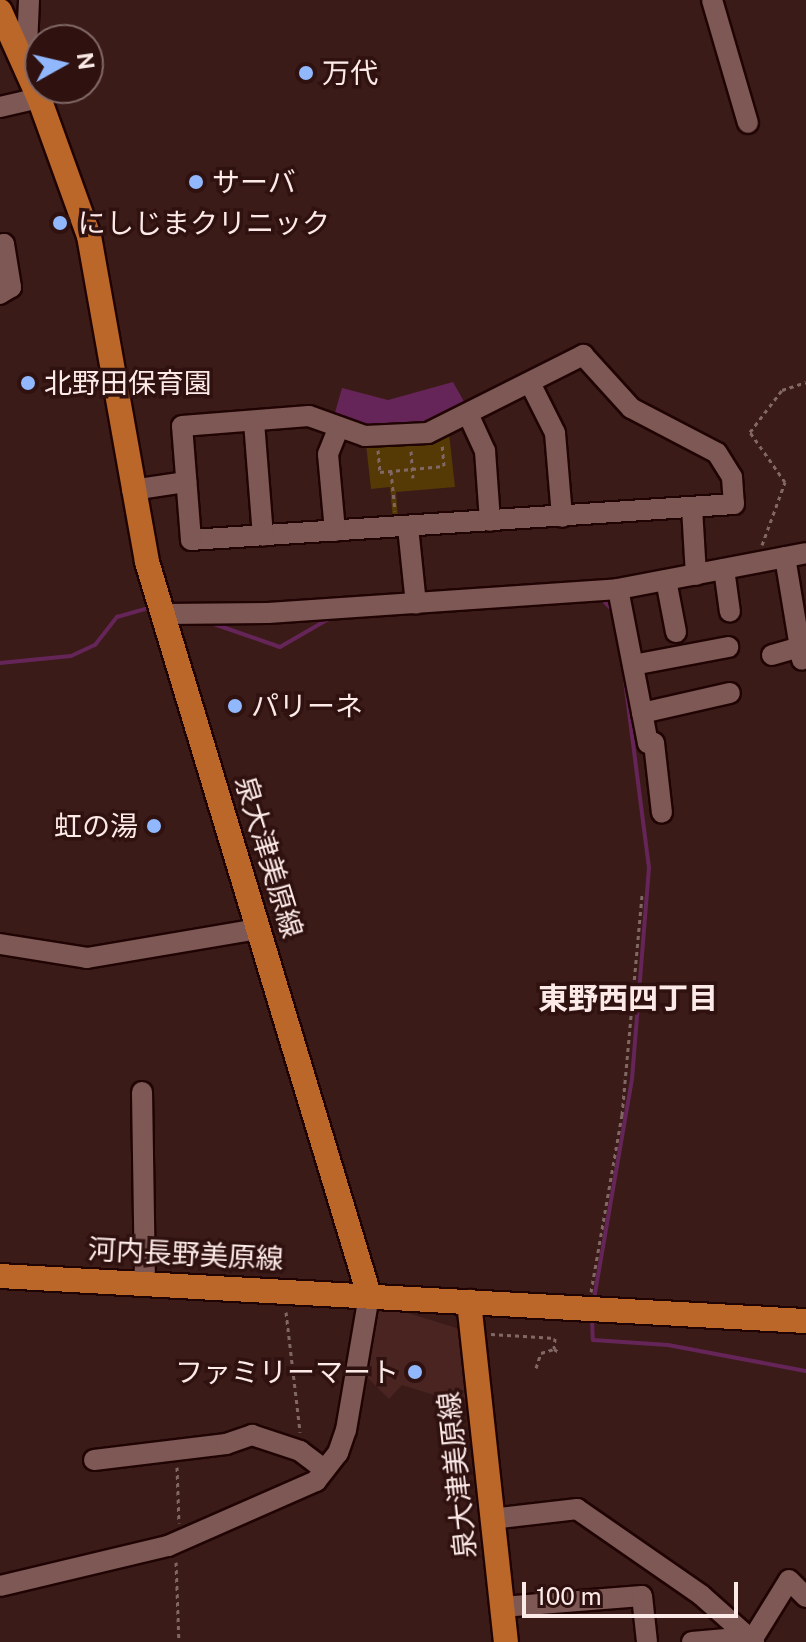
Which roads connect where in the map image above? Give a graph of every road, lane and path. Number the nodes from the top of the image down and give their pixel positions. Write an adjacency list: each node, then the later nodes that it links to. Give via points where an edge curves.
1 (29, 0): 4 (street)
2 (712, 0): 9 (street)
3 (0, 11): 5 (main road, 泉大津美原線)
4 (28, 24)
5 (24, 65)
6 (24, 101): 8 (street)
7 (41, 104): 24 (main road, 泉大津美原線, via 89,236)
8 (0, 107)
9 (748, 123)
10 (0, 245): 11 (street, via 4,244 11,287)
11 (0, 294)
12 (806, 382): 33 (path, via 782,390 750,432 781,472 786,490)
13 (530, 383): 14 (street); 25 (street, via 583,355 631,408 717,453 732,477 734,504); 26 (street, via 555,433)
14 (468, 414): 17 (street); 27 (street, via 485,451)
15 (254, 422): 16 (street, via 309,416); 23 (street, via 182,426); 30 (street)
16 (339, 427): 19 (street); 29 (street, via 328,454)
17 (440, 428): 18 (street); 20 (path, via 444,466)
18 (409, 435): 19 (street); 20 (path)
19 (376, 437): 21 (path, via 380,472)
20 (412, 469): 21 (path); 22 (path)
21 (391, 470): 28 (path)
22 (413, 478)
23 (186, 482): 24 (street); 30 (street, via 191,540)
24 (132, 490): 40 (main road, 泉大津美原線)
25 (692, 508): 26 (street); 35 (street)
26 (562, 517): 27 (street)
27 (490, 521): 28 (street)
28 (402, 527): 29 (street); 38 (street)
29 (335, 531): 30 (street)
30 (263, 536)
31 (806, 553): 32 (street)
32 (785, 557): 33 (street); 43 (street, via 801,653)
33 (755, 563): 34 (street)
34 (724, 569): 35 (street); 39 (street)
35 (696, 575): 36 (street)
36 (666, 580): 37 (street); 41 (street)
37 (618, 589): 38 (street); 44 (street)
38 (416, 604): 40 (street)
39 (730, 612)
40 (165, 614): 49 (main road, 泉大津美原線)
41 (676, 632)
42 (728, 647): 44 (street)
43 (772, 655)
44 (633, 665): 46 (street)
45 (730, 693): 46 (street)
46 (642, 713): 47 (street, via 648,743 654,743)
47 (662, 813)
48 (642, 894): 57 (path, via 622,1115)
49 (259, 929): 50 (street, via 87,958); 55 (main road, 泉大津美原線)
50 (0, 944)
51 (142, 1092): 53 (street)
52 (0, 1276): 53 (main road, 河内長野美原線)
53 (145, 1282): 54 (main road, 河内長野美原線)
54 (283, 1289): 55 (main road, 河内長野美原線); 63 (path)
55 (369, 1295): 56 (main road); 65 (street, via 346,1430)
56 (469, 1302): 57 (main road); 59 (main road, 泉大津美原線)
57 (588, 1308): 58 (main road)
58 (806, 1321)
59 (472, 1330): 60 (path, via 548,1336 555,1338); 66 (main road, 泉大津美原線)
60 (554, 1349): 61 (path); 62 (path, via 541,1353)
61 (559, 1352)
62 (536, 1368)
63 (300, 1451): 64 (street, via 252,1435 226,1444); 65 (street)
64 (94, 1460)
65 (325, 1470): 67 (street, via 295,1492 168,1546)
66 (491, 1519): 69 (main road, 泉大津美原線); 70 (street, via 577,1509 701,1595)
67 (0, 1586)
68 (806, 1597): 70 (street, via 789,1580)
69 (502, 1607): 71 (main road, 泉大津美原線); 72 (street, via 642,1596)
70 (751, 1640): 73 (street)
71 (506, 1642)
72 (647, 1642)
73 (692, 1642)

